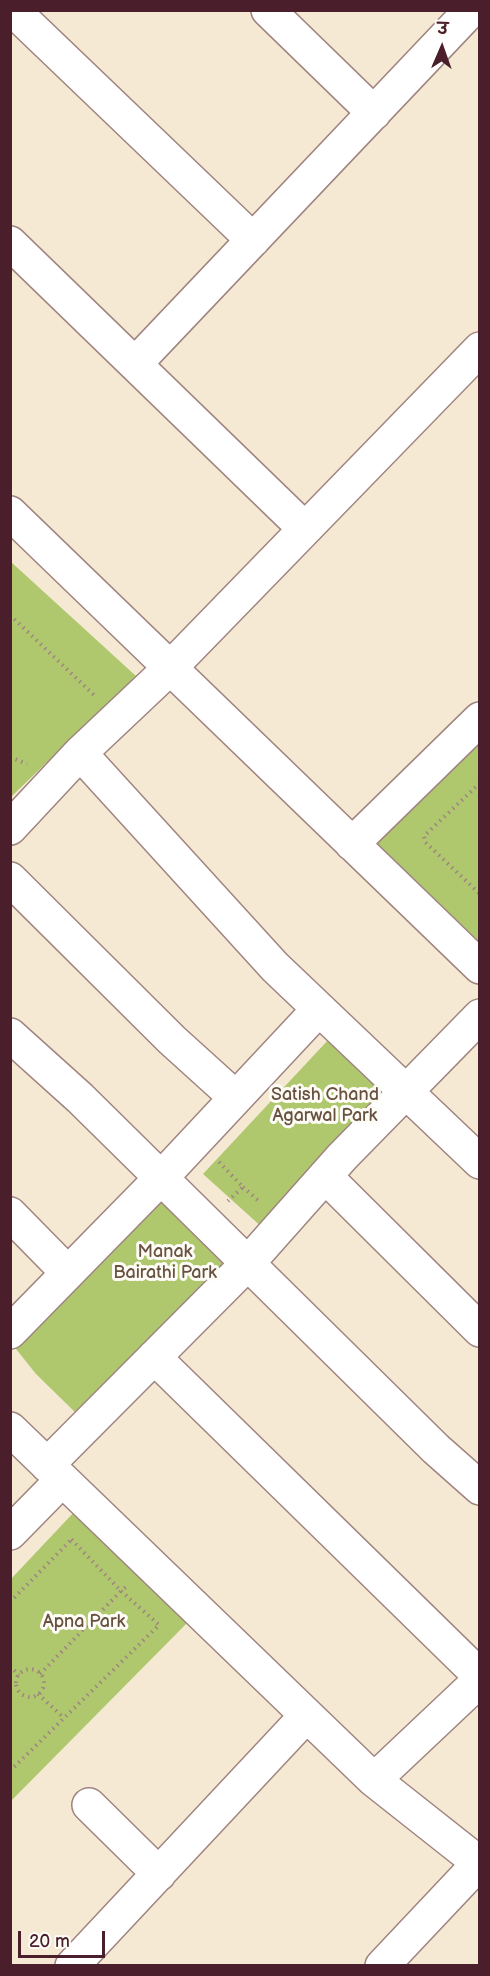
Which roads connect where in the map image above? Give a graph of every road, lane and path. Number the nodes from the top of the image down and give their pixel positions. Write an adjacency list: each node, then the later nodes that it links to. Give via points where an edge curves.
1 (13, 10): 5 (street)
2 (268, 10): 4 (street)
3 (471, 10): 4 (street)
4 (374, 113): 5 (street)
5 (253, 240): 8 (street)
6 (10, 243): 8 (street)
7 (480, 349): 10 (street)
8 (135, 364): 10 (street)
9 (10, 513): 12 (street)
10 (305, 529): 12 (street)
11 (10, 615): 13 (path, via 96,695)
12 (170, 668): 15 (street); 20 (street)
13 (88, 704)
14 (480, 719): 20 (street)
15 (80, 753): 19 (street); 24 (street, via 275,967)
16 (10, 757): 17 (path, via 31,765)
17 (24, 771)
18 (480, 783): 22 (path, via 424,837)
19 (10, 828)
20 (352, 844): 23 (street)
21 (10, 879): 28 (street)
22 (480, 894)
23 (480, 967)
24 (319, 1009): 27 (street); 28 (street)
25 (480, 1016): 27 (street)
26 (10, 1035): 32 (street)
27 (406, 1092): 30 (street); 31 (street)
28 (235, 1097): 32 (street)
29 (213, 1156): 33 (path)
30 (480, 1162)
31 (325, 1176): 37 (street); 39 (street)
32 (161, 1178): 36 (street); 38 (street)
33 (243, 1187): 34 (path); 36 (path)
34 (265, 1206)
35 (10, 1214): 38 (street)
36 (205, 1222): 37 (street)
37 (247, 1264): 41 (street); 44 (street)
38 (67, 1272): 40 (street)
39 (476, 1318)
40 (10, 1332)
41 (154, 1357): 43 (street); 54 (street)
42 (10, 1429): 43 (street)
43 (55, 1473): 45 (street); 46 (street)
44 (480, 1488)
45 (97, 1514): 47 (path); 48 (street)
46 (10, 1533)
47 (72, 1539): 49 (path); 50 (path)
48 (149, 1565): 49 (path); 56 (street)
49 (122, 1591): 52 (path); 57 (path, via 159,1625)
50 (10, 1602)
51 (10, 1666): 53 (path)
52 (40, 1674): 53 (path, via 32,1669); 55 (path, via 43,1687)
53 (19, 1675): 55 (path, via 16,1683 22,1694)
54 (480, 1678): 59 (street)
55 (38, 1694): 57 (path)
56 (306, 1716): 59 (street); 62 (street)
57 (64, 1719): 58 (path)
58 (10, 1771)
59 (374, 1780): 61 (street)
60 (89, 1805): 62 (street)
61 (479, 1863): 64 (street)
62 (159, 1874): 63 (street)
63 (72, 1965)
64 (382, 1965)

